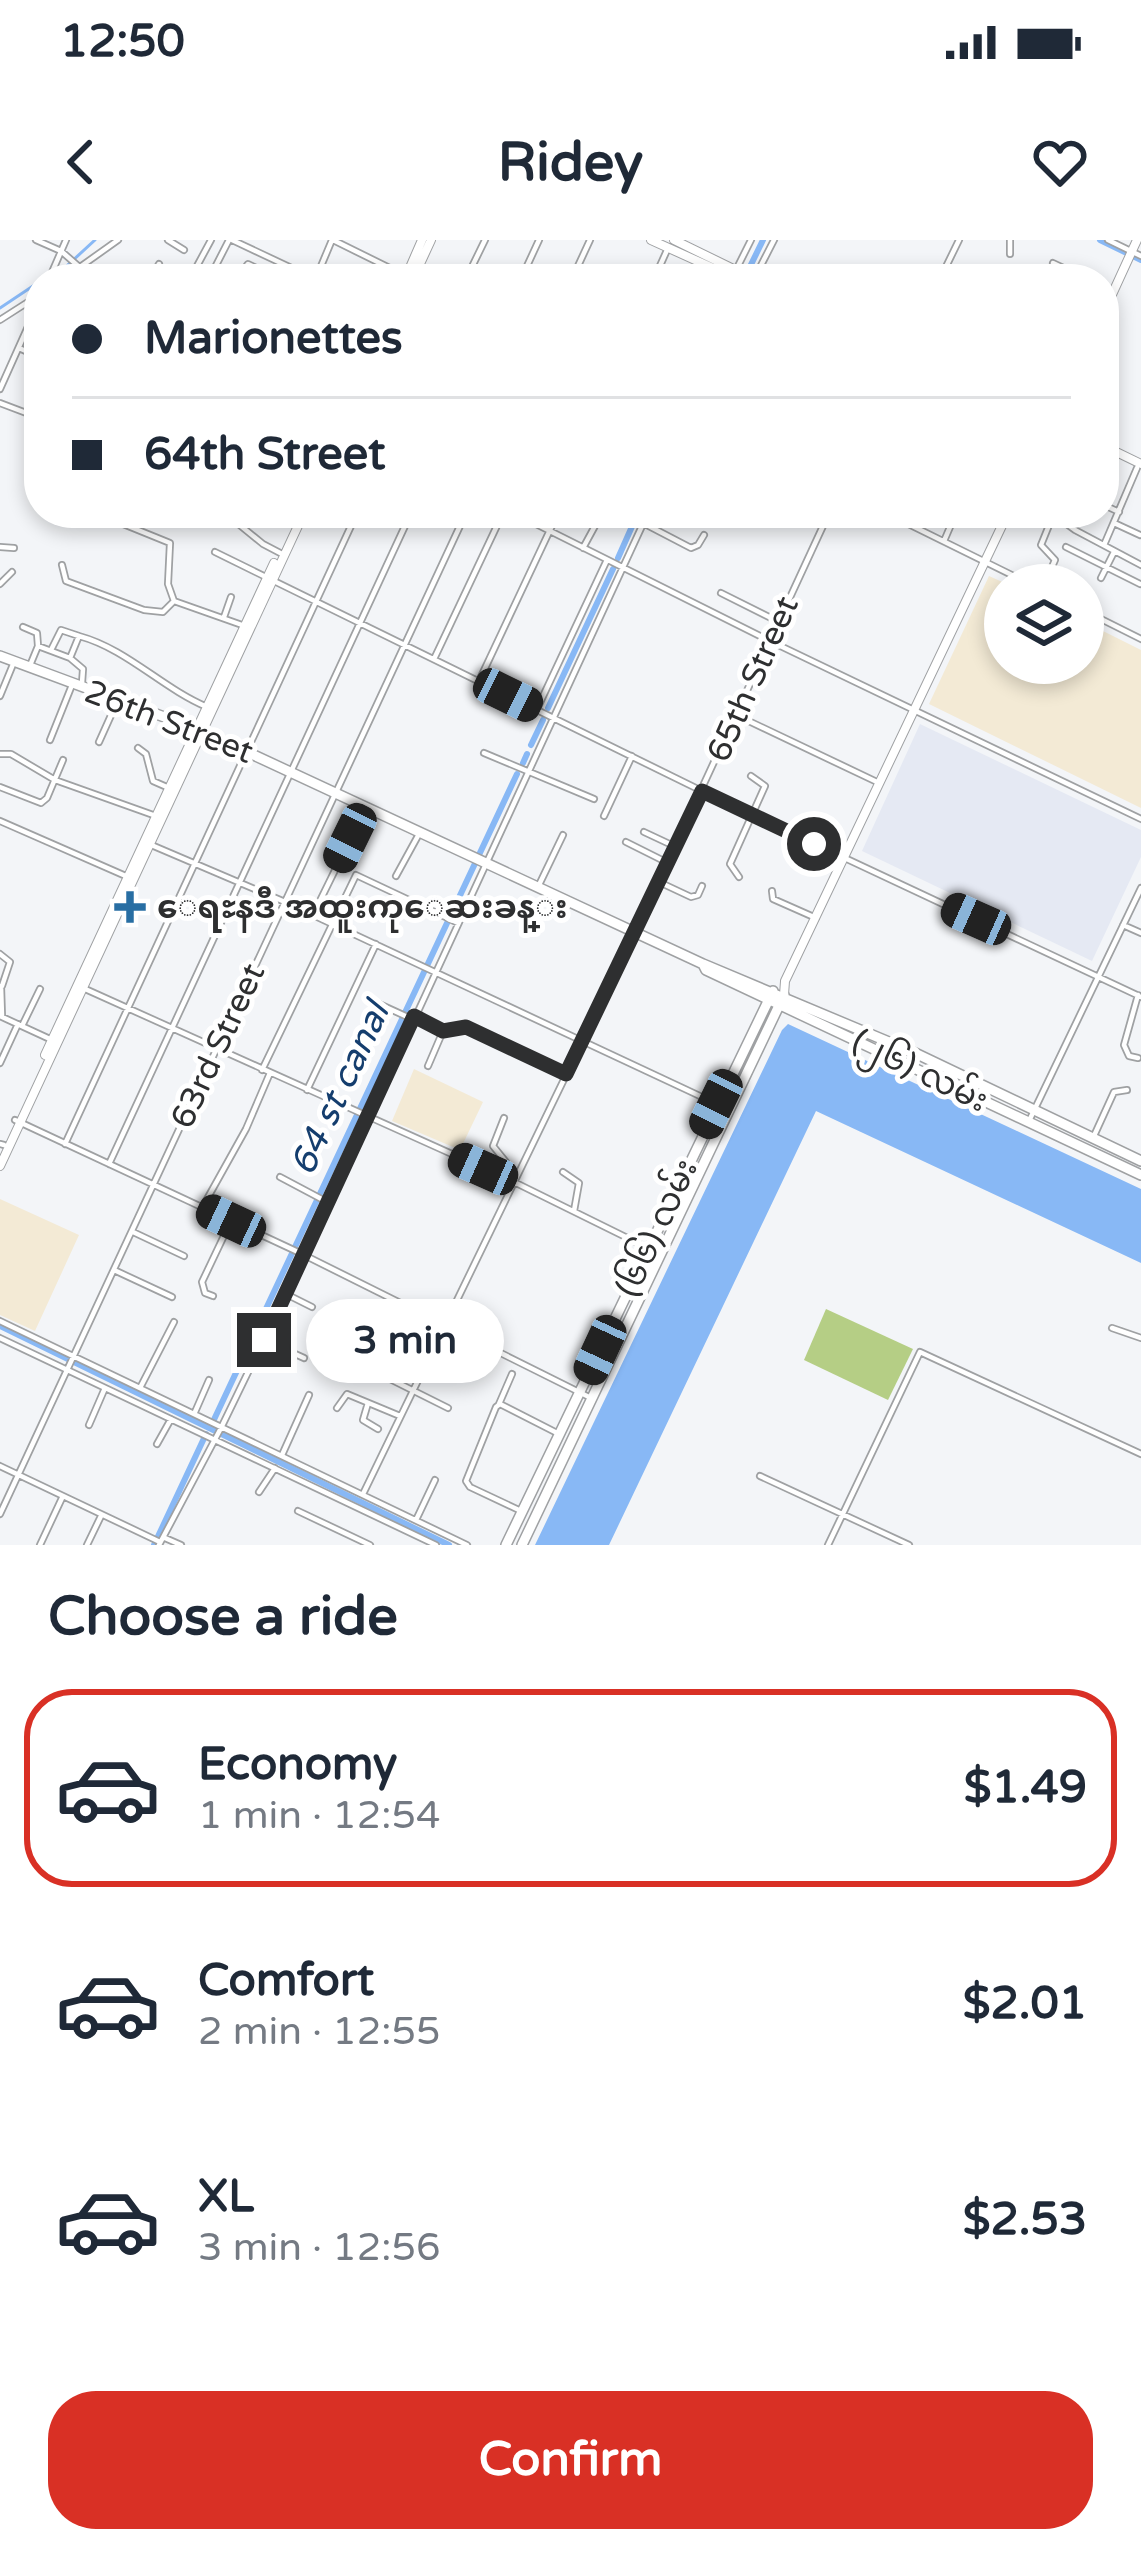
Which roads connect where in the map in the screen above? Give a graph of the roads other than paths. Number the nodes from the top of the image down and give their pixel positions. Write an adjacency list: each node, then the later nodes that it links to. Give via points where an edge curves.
1 (36, 240): 14 (street)
2 (66, 240): 14 (street)
3 (118, 240): 19 (street)
4 (168, 240): 13 (street)
5 (231, 240): 20 (street)
6 (332, 240): 21 (street)
7 (651, 240): 12 (main road)
8 (774, 240): 23 (street)
9 (1010, 240): 15 (street)
10 (1108, 240): 16 (street)
11 (1137, 240): 16 (main road)
12 (671, 244): 22 (main road)
13 (184, 250)
14 (61, 251): 17 (street); 18 (street)
15 (1010, 254)
16 (1132, 256)
17 (54, 264)
18 (77, 264)
19 (80, 264)
20 (284, 264)
21 (380, 264)
22 (718, 264)
23 (755, 264)
24 (24, 336): 25 (street)
25 (19, 348): 26 (street); 27 (street)
26 (24, 350)
27 (0, 388)
28 (1140, 467): 29 (street)
29 (1119, 512)
30 (133, 528): 74 (street, via 170,543)
31 (246, 528): 59 (street)
32 (294, 528): 59 (main road)
33 (350, 528): 75 (street)
34 (404, 528): 79 (street)
35 (459, 528): 86 (street, 63rd Street)
36 (496, 528): 90 (street)
37 (543, 528): 49 (street)
38 (550, 528): 49 (street)
39 (594, 528): 56 (street)
40 (640, 528): 64 (street)
41 (653, 528): 50 (street, via 691,548)
42 (822, 528): 78 (street, 65th Street)
43 (916, 528): 51 (street)
44 (950, 528): 51 (street)
45 (1001, 528): 60 (main road, (၆၆) လမ်း)
46 (1048, 528): 62 (street, via 1041,545)
47 (1077, 528): 52 (street)
48 (1112, 528): 52 (street)
49 (549, 531): 56 (street); 93 (street)
50 (704, 535)
51 (944, 542): 60 (street)
52 (1104, 545): 57 (street)
53 (1066, 547): 66 (street)
54 (0, 548): 55 (street)
55 (14, 548)
56 (583, 548): 64 (street)
57 (1114, 551): 65 (street); 66 (street)
58 (215, 552): 69 (street)
59 (282, 554): 69 (main road)
60 (985, 562): 61 (street); 98 (main road, (၆၆) လမ်း)
61 (989, 564)
62 (1053, 564)
63 (62, 565): 74 (street, via 66,581 144,610 163,612)
64 (615, 565): 84 (street); 99 (street); 99 (street)
65 (1141, 565)
66 (1106, 568): 67 (street); 71 (street)
67 (1104, 571)
68 (12, 572): 70 (street)
69 (270, 579): 75 (street); 81 (main road)
70 (0, 584)
71 (1140, 584)
72 (721, 593): 78 (street)
73 (232, 598): 76 (street)
74 (174, 601): 76 (street)
75 (314, 601): 79 (street); 105 (street)
76 (224, 617): 81 (street)
77 (1104, 620): 83 (street)
78 (779, 622): 84 (street, 65th Street)
79 (360, 623): 86 (street); 111 (street)
80 (23, 627): 85 (street, via 37,634)
81 (247, 627): 97 (main road)
82 (79, 636): 87 (street, via 61,630); 89 (street); 97 (street)
83 (1141, 639)
84 (770, 641): 98 (street); 100 (street, 65th Street)
85 (38, 646): 87 (street); 92 (street)
86 (405, 646): 90 (street); 118 (street, 63rd Street)
87 (51, 650): 89 (street)
88 (0, 656): 91 (main road, 26th Street)
89 (70, 658): 94 (street, via 82,669)
90 (434, 659): 93 (street)
91 (14, 662): 92 (main road, 26th Street); 95 (street)
92 (29, 668): 94 (main road, 26th Street)
93 (479, 681): 99 (street)
94 (76, 687): 96 (main road, 26th Street); 102 (street)
95 (0, 696)
96 (117, 701): 101 (main road, 26th Street); 103 (street)
97 (210, 708): 101 (main road)
98 (915, 710): 114 (main road, (၆၆) လမ်း); 124 (street)
99 (546, 714): 108 (street); 110 (street)
100 (736, 716): 114 (street); 117 (street, 65th Street)
101 (199, 730): 105 (main road, 26th Street); 116 (main road); 130 (main road)
102 (50, 740)
103 (99, 742)
104 (138, 748): 116 (street, via 153,781)
105 (245, 751): 111 (main road, 26th Street); 134 (street)
106 (484, 753): 110 (street)
107 (0, 754): 113 (street)
108 (632, 756): 117 (street); 123 (street)
109 (63, 760): 113 (street)
110 (523, 770): 119 (street); 133 (street)
111 (292, 771): 118 (main road, 26th Street); 140 (street)
112 (751, 776): 121 (street, via 765,786)
113 (55, 780): 115 (street, via 41,803); 122 (street)
114 (880, 783): 132 (main road, (၆၆) လမ်း)
115 (0, 787)
116 (169, 788): 122 (main road)
117 (702, 791): 121 (street); 131 (street, 65th Street)
118 (336, 792): 120 (main road, (၂၆) လမ်း); 145 (street, 63rd Street)
119 (594, 800)
120 (366, 806): 126 (main road, (၂၆) လမ်း); 146 (street)
121 (752, 815): 132 (street); 137 (street, via 730,864)
122 (156, 816): 130 (main road)
123 (604, 816)
124 (1141, 819)
125 (0, 821): 138 (street)
126 (420, 831): 133 (main road, (၂၆) လမ်း); 136 (street)
127 (644, 832): 131 (street)
128 (563, 835): 142 (street)
129 (626, 842): 135 (street)
130 (147, 843): 134 (street); 138 (main road)
131 (676, 847): 135 (street, 65th Street)
132 (845, 859): 147 (main road, (၆၆) လမ်း); 156 (street)
133 (481, 860): 142 (main road, (၂၆) လမ်း); 148 (street)
134 (194, 861): 140 (street); 163 (street)
135 (668, 863): 139 (street, 65th Street)
136 (396, 877)
137 (739, 877)
138 (130, 878): 158 (main road)
139 (659, 882): 141 (street, via 691,897); 151 (street, 65th Street)
140 (240, 883): 145 (street); 167 (street)
141 (703, 886)
142 (538, 887): 151 (main road, (၂၆) လမ်း)
143 (1141, 888): 150 (street)
144 (772, 891): 147 (street, via 773,899)
145 (285, 902): 146 (street); 171 (street, 63rd Street)
146 (313, 915): 149 (street)
147 (816, 918): 161 (main road, (၆၆) လမ်း)
148 (453, 920): 149 (street, via 358,874); 155 (street)
149 (332, 924): 153 (street); 175 (street)
150 (1123, 925): 152 (street); 156 (street)
151 (635, 933): 161 (main road, (၂၆) လမ်း); 170 (street, 65th Street)
152 (1141, 933)
153 (376, 944): 155 (street); 177 (street)
154 (0, 954): 157 (street, via 10,971)
155 (430, 968): 165 (street); 170 (street)
156 (1098, 977): 160 (street); 180 (street)
157 (1, 986): 164 (street)
158 (80, 986): 163 (street); 169 (main road)
159 (40, 988): 166 (street)
160 (1140, 996): 172 (street, via 1124,1045)
161 (776, 997): 179 (main road, (၆၆) လမ်း); 180 (main road, (၂၆) လမ်း); 184 (main road, (၂၆) လမ်း)
162 (380, 1004): 165 (street)
163 (127, 1007): 167 (street); 186 (street)
164 (1, 1016): 166 (street)
165 (410, 1017): 168 (street); 181 (street)
166 (20, 1025): 169 (street); 173 (street)
167 (172, 1028): 171 (street); 189 (street)
168 (443, 1031): 174 (street); 176 (street, via 466,1027)
169 (54, 1041): 183 (main road)
170 (581, 1042): 176 (street, 65th Street); 179 (street)
171 (217, 1049): 175 (street); 196 (street, 63rd Street)
172 (1138, 1058)
173 (0, 1063)
174 (428, 1066)
175 (266, 1072): 177 (street); 198 (street, via 246,1129)
176 (566, 1074): 195 (street, 65th Street)
177 (307, 1090): 181 (street)
178 (1127, 1090): 185 (street, via 1114,1092)
179 (722, 1107): 202 (main road, (၆၆) လမ်း); 204 (main road, (၆၆) လမ်း)
180 (1034, 1110): 184 (street); 185 (main road, (၂၆) လမ်း)
181 (363, 1116): 194 (street); 197 (street)
182 (504, 1118): 194 (street, via 493,1146 506,1162)
183 (17, 1122): 186 (street); 187 (main road); 190 (main road)
184 (1028, 1123): 192 (main road, (၂၆) လမ်း)
185 (1093, 1138): 188 (main road, (၂၆) လမ်း)
186 (65, 1144): 189 (street)
187 (1, 1147)
188 (1141, 1161)
189 (109, 1164): 196 (street)
190 (0, 1166)
191 (563, 1172): 199 (street, via 579,1183)
192 (1141, 1175)
193 (280, 1177): 197 (street)
194 (502, 1177): 195 (street)
195 (514, 1182): 199 (street); 213 (street, 65th Street)
196 (154, 1185): 198 (street); 201 (street, 63rd Street)
197 (324, 1200): 203 (street)
198 (202, 1208): 200 (street)
199 (574, 1211): 202 (street)
200 (231, 1221): 203 (street); 208 (street, via 202,1282)
201 (133, 1232): 205 (street); 206 (street, 63rd Street)
202 (648, 1248): 204 (street); 229 (main road, (၆၆) လမ်း)
203 (299, 1252): 207 (street); 213 (street)
204 (660, 1254): 229 (main road, (၆၆) လမ်း)
205 (184, 1256)
206 (114, 1270): 209 (street); 221 (street, 63rd Street)
207 (286, 1294): 210 (street); 217 (street)
208 (213, 1296)
209 (172, 1297)
210 (312, 1307)
211 (0, 1321): 221 (street)
212 (174, 1322): 225 (street)
213 (444, 1325): 218 (street, 65th Street); 229 (street)
214 (1112, 1328): 215 (street)
215 (1141, 1337)
216 (0, 1338): 221 (street)
217 (264, 1340): 220 (street); 238 (street)
218 (434, 1346): 219 (street); 227 (street, 65th Street)
219 (455, 1356)
220 (304, 1358)
221 (71, 1362): 225 (street); 226 (street); 247 (street, 63rd Street)
222 (366, 1367): 227 (street)
223 (512, 1374): 231 (street)
224 (209, 1380): 234 (street)
225 (141, 1386): 234 (street)
226 (105, 1388): 236 (street); 237 (street)
227 (412, 1390): 233 (street); 235 (street, 65th Street)
228 (310, 1395): 244 (street)
229 (585, 1395): 240 (main road, (၆၆) လမ်း); 269 (main road, (၆၆) လမ်း)
230 (368, 1403): 232 (street, via 345,1394); 235 (street); 239 (street, via 363,1420)
231 (499, 1404): 240 (street); 254 (street, via 466,1481)
232 (337, 1408)
233 (448, 1408)
234 (195, 1412): 238 (street)
235 (400, 1416): 251 (street, 65th Street)
236 (171, 1419): 241 (street); 242 (street)
237 (89, 1425)
238 (221, 1426): 241 (street); 244 (street)
239 (378, 1429)
240 (559, 1434): 254 (main road, (၆၆) လမ်း)
241 (211, 1437): 246 (street); 260 (street)
242 (158, 1444)
243 (1141, 1454): 256 (street, via 920,1352)
244 (282, 1455): 251 (street)
245 (0, 1466): 247 (street)
246 (275, 1468): 250 (street); 266 (street)
247 (18, 1475): 252 (street); 255 (street, 63rd Street)
248 (760, 1476): 256 (street)
249 (435, 1480): 258 (street)
250 (259, 1492)
251 (363, 1494): 258 (street)
252 (62, 1498): 257 (street); 261 (street)
253 (298, 1510): 259 (street)
254 (522, 1512): 268 (main road, (၆၆) လမ်း)
255 (0, 1514)
256 (842, 1515): 270 (street); 271 (street)
257 (101, 1516): 260 (street); 262 (street)
258 (416, 1520): 267 (street)
259 (349, 1534): 264 (street); 265 (street)
260 (158, 1541): 263 (street)
261 (40, 1545)
262 (87, 1545)
263 (181, 1545)
264 (344, 1545)
265 (370, 1545)
266 (436, 1545)
267 (467, 1545)
268 (506, 1545)
269 (522, 1545)
270 (828, 1545)
271 (908, 1545)

